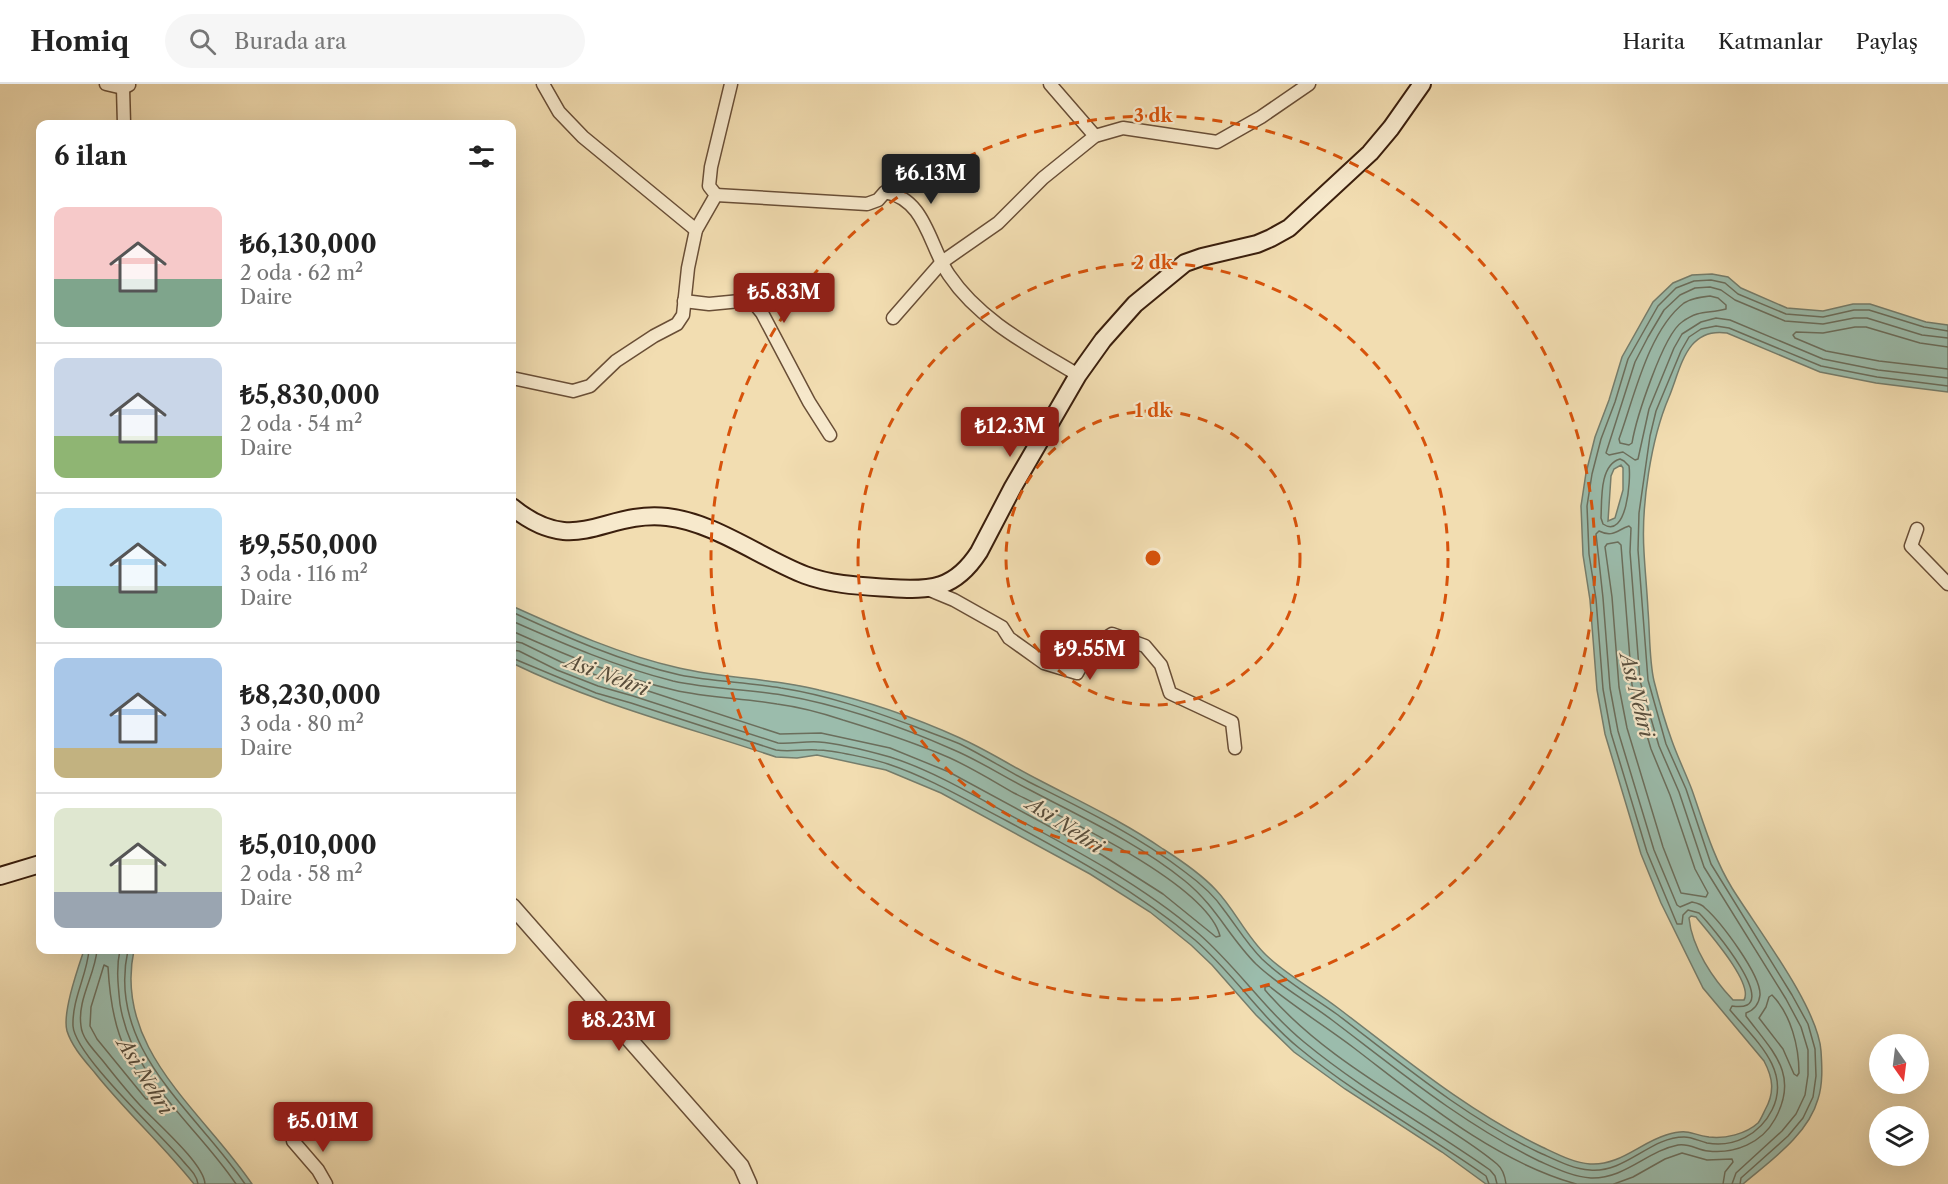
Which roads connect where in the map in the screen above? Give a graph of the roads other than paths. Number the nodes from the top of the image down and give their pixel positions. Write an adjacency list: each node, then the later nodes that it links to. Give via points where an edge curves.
1 (106, 84): 7 (street)
2 (543, 84): 11 (street, via 560,112 583,137)
3 (731, 84): 10 (street, via 711,167 709,186)
4 (1050, 84): 9 (street)
5 (1309, 84): 9 (street, via 1217,142 1123,128)
6 (1422, 84): 15 (main road, via 1370,153 1307,213 1289,228 1257,244 1185,263 1135,304)
7 (126, 86): 8 (street)
8 (124, 120)
9 (1095, 136): 12 (street, via 1043,178 998,223)
10 (716, 195): 11 (street); 12 (street, via 867,204 879,200 885,192 895,194 922,218)
11 (696, 230): 13 (street)
12 (942, 262): 14 (street); 15 (street, via 974,305 994,322)
13 (684, 302): 16 (street, via 683,315 676,324 616,362 590,386 573,391); 17 (street, via 753,302)
14 (893, 318)
15 (1078, 375): 21 (main road, via 970,566 942,586)
16 (516, 379)
17 (830, 435)
18 (516, 510): 21 (main road, via 537,524 564,532 646,516 668,517 713,531 818,579 860,586)
19 (1917, 529): 20 (street, via 1911,546)
20 (1948, 584)
21 (925, 588): 22 (street, via 1002,627 1009,638 1044,663 1077,673 1091,648 1112,634 1145,646 1161,665 1170,693 1232,722)
22 (1235, 748)
23 (36, 865): 24 (main road)
24 (0, 876)
25 (516, 911): 28 (street, via 741,1166)
26 (293, 1142): 27 (street)
27 (326, 1184)
28 (749, 1184)

